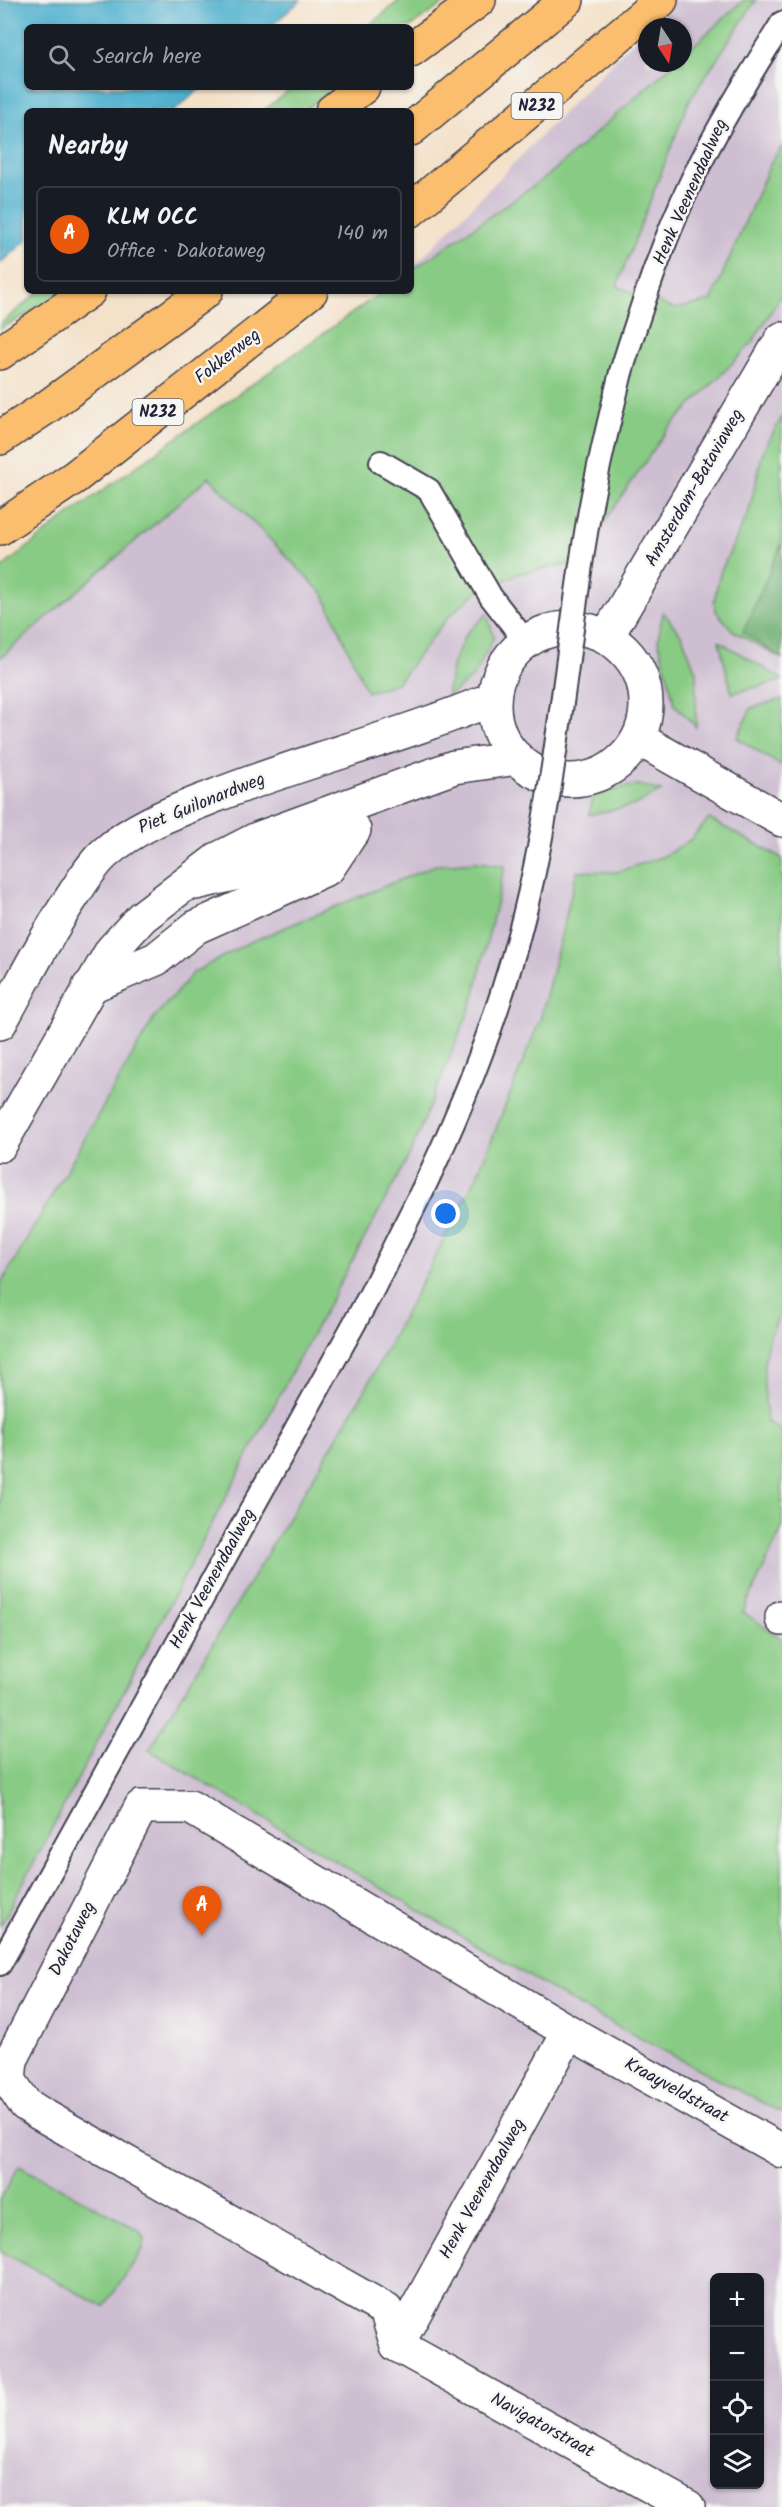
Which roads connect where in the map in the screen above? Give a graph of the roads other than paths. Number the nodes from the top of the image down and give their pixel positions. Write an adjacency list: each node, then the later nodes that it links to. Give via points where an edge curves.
1 (479, 0): 5 (main road)
2 (567, 0): 8 (main road)
3 (661, 0): 9 (main road, N232)
4 (782, 22): 30 (lane, Henk Veenendaalweg, bridge, via 731,105 690,184 648,286 621,372 584,544 541,835 520,934 454,1126 364,1308)
5 (414, 48)
6 (359, 90): 7 (main road)
7 (336, 108)
8 (414, 127)
9 (414, 207)
10 (85, 294): 14 (main road)
11 (202, 294): 15 (main road)
12 (307, 294): 17 (main road, Fokkerweg / N232, via 75,477)
13 (782, 339): 18 (street, Amsterdam-Bataviaweg)
14 (0, 353)
15 (0, 438)
16 (381, 462): 19 (lane, via 429,490 491,597)
17 (0, 528)
18 (607, 636): 19 (street, via 580,628 551,630); 21 (street, via 630,656 644,681 647,710)
19 (526, 642): 20 (street, via 510,657 499,676)
20 (494, 698): 22 (street, via 499,731); 28 (street, Piet Guilonardweg, via 441,720 238,787 130,833 103,855 86,876 57,919)
21 (639, 739): 22 (street, via 621,761 596,776 568,780 540,774); 24 (street)
22 (517, 758): 23 (street, via 454,767)
23 (378, 796): 25 (street); 26 (street, via 257,839 218,859)
24 (782, 820)
25 (352, 832): 26 (street, via 268,866); 27 (street, via 328,868 196,927 156,958)
26 (183, 886): 27 (street, via 141,916 112,950)
27 (89, 987): 29 (street)
28 (0, 1023)
29 (0, 1144)
30 (0, 1964)
31 (569, 2032): 32 (street, Kraayveldstraat); 33 (street, Henk Veenendaalweg); 33 (street, Dakotaweg, via 190,1808 141,1807 11,2060 9,2080 25,2104 39,2113 386,2310)
32 (782, 2151)
33 (397, 2345): 34 (street, Navigatorstraat)
34 (688, 2507)

